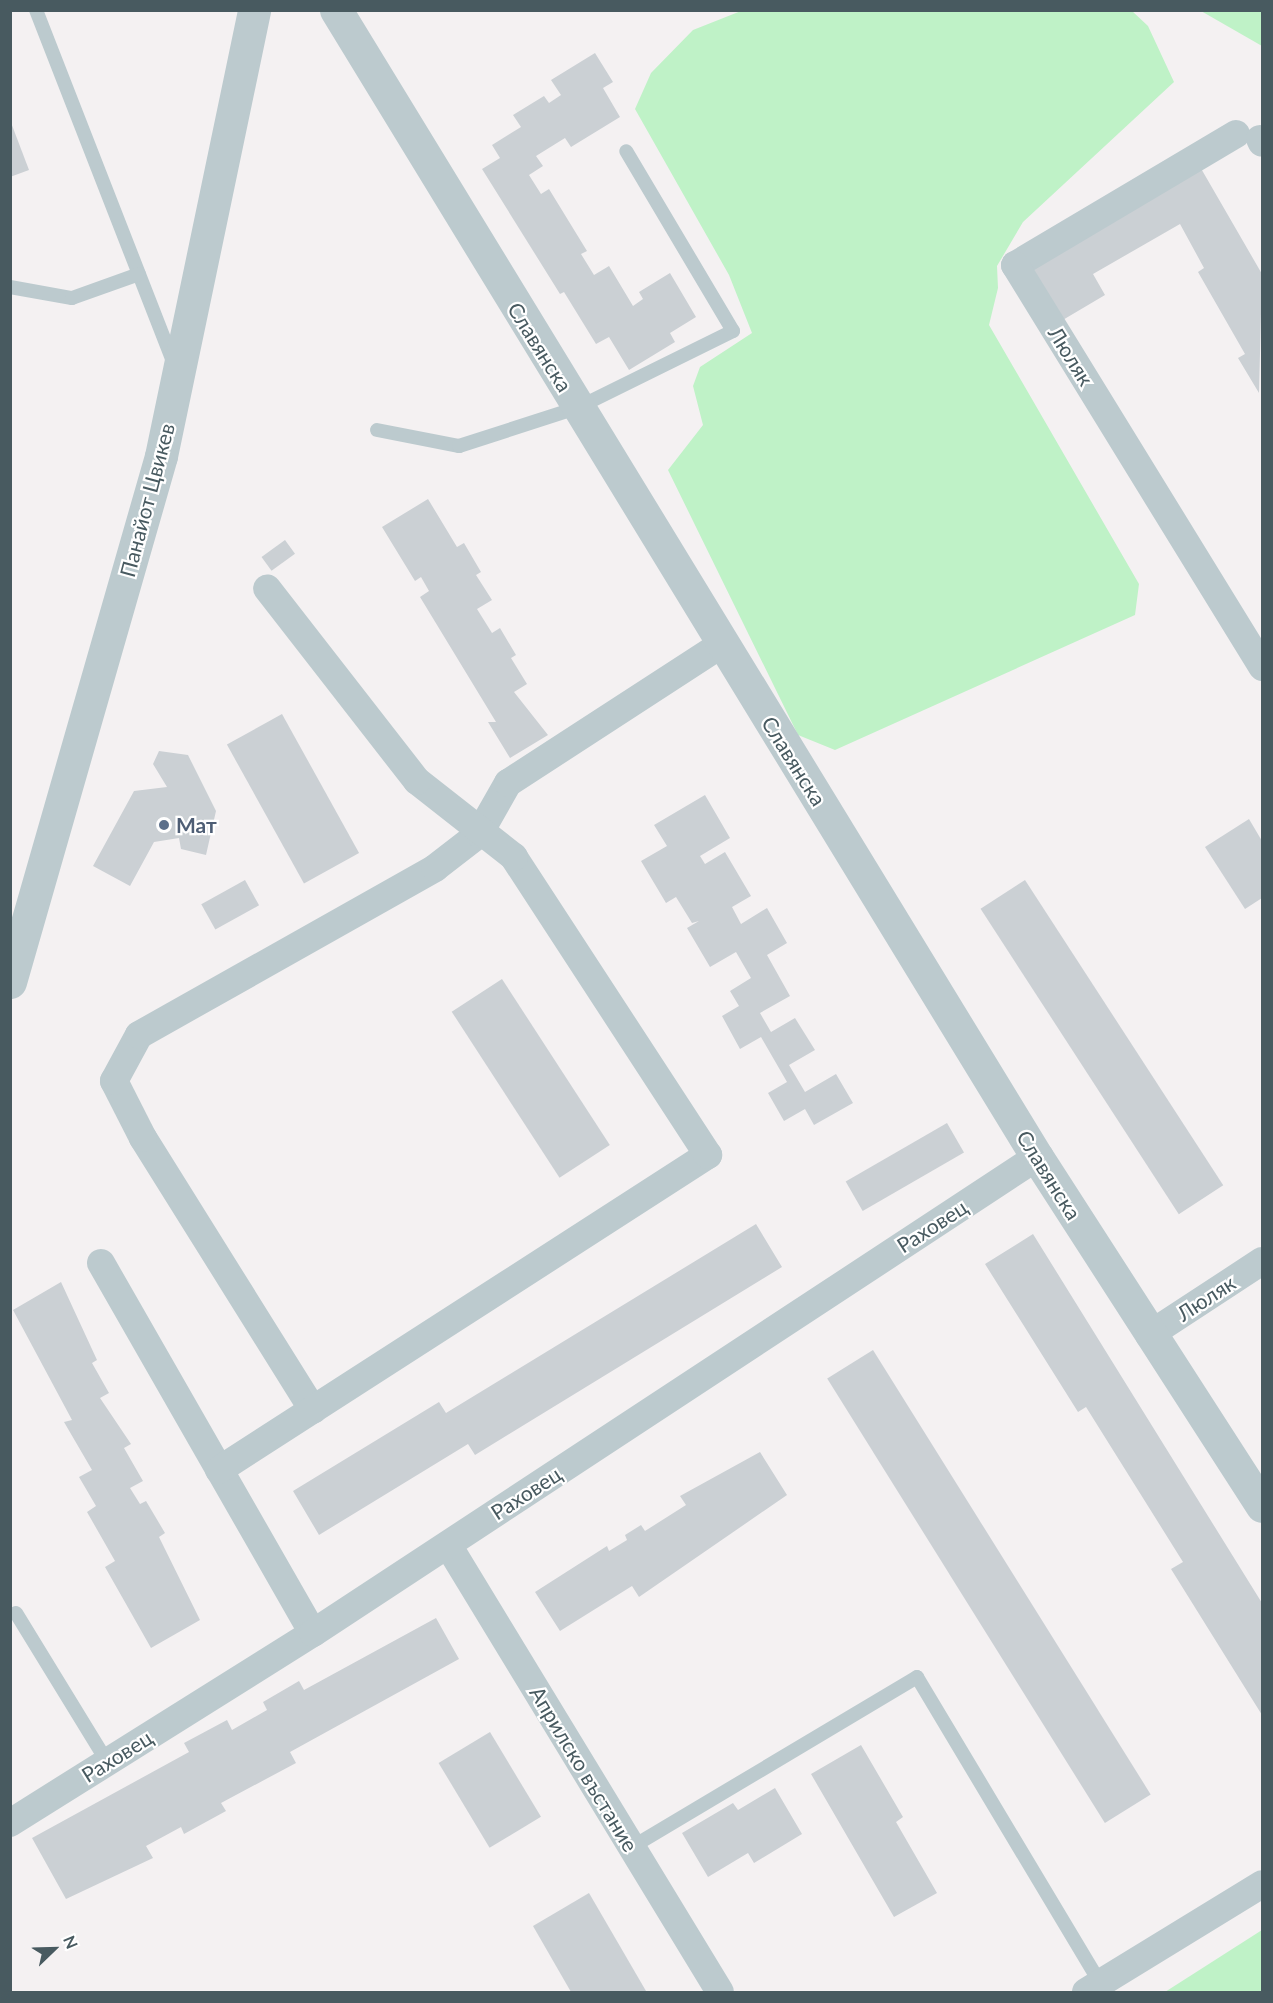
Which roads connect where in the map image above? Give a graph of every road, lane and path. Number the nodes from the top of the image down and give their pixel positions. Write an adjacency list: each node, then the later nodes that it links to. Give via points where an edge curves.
1 (36, 10): 6 (lane)
2 (254, 10): 8 (street, Панайот Цвикев)
3 (336, 10): 9 (street, Славянска)
4 (1253, 139): 13 (street, Люляк, via 1015,265)
5 (626, 151): 9 (lane, via 733,331)
6 (139, 274): 7 (lane, via 72,298); 8 (lane)
7 (10, 287)
8 (179, 377): 15 (street, Панайот Цвикев)
9 (577, 408): 10 (lane, via 459,446); 12 (street, Славянска)
10 (377, 430)
11 (267, 588): 14 (street, via 417,781)
12 (722, 644): 14 (street, via 508,783); 16 (street, Славянска)
13 (1263, 667)
14 (479, 834): 20 (street, via 435,868 139,1035 114,1081 143,1138); 20 (street, via 514,857 708,1155)
15 (10, 982)
16 (1037, 1156): 19 (street, Славянска); 23 (street, Раховец)
17 (1263, 1261): 19 (street, Люляк)
18 (101, 1263): 21 (street)
19 (1149, 1335): 22 (street, Славянска)
20 (313, 1410): 21 (street)
21 (219, 1470): 25 (street)
22 (1263, 1506)
23 (448, 1545): 25 (street, Раховец); 28 (street, Априлско въстание)
24 (16, 1613): 26 (lane)
25 (313, 1633): 26 (street, Раховец)
26 (108, 1762): 27 (street, Раховец)
27 (10, 1823)
28 (632, 1847): 30 (lane, via 917,1677); 31 (street, Априлско въстание)
29 (1263, 1884): 30 (street)
30 (1094, 1988)
31 (720, 1992)

